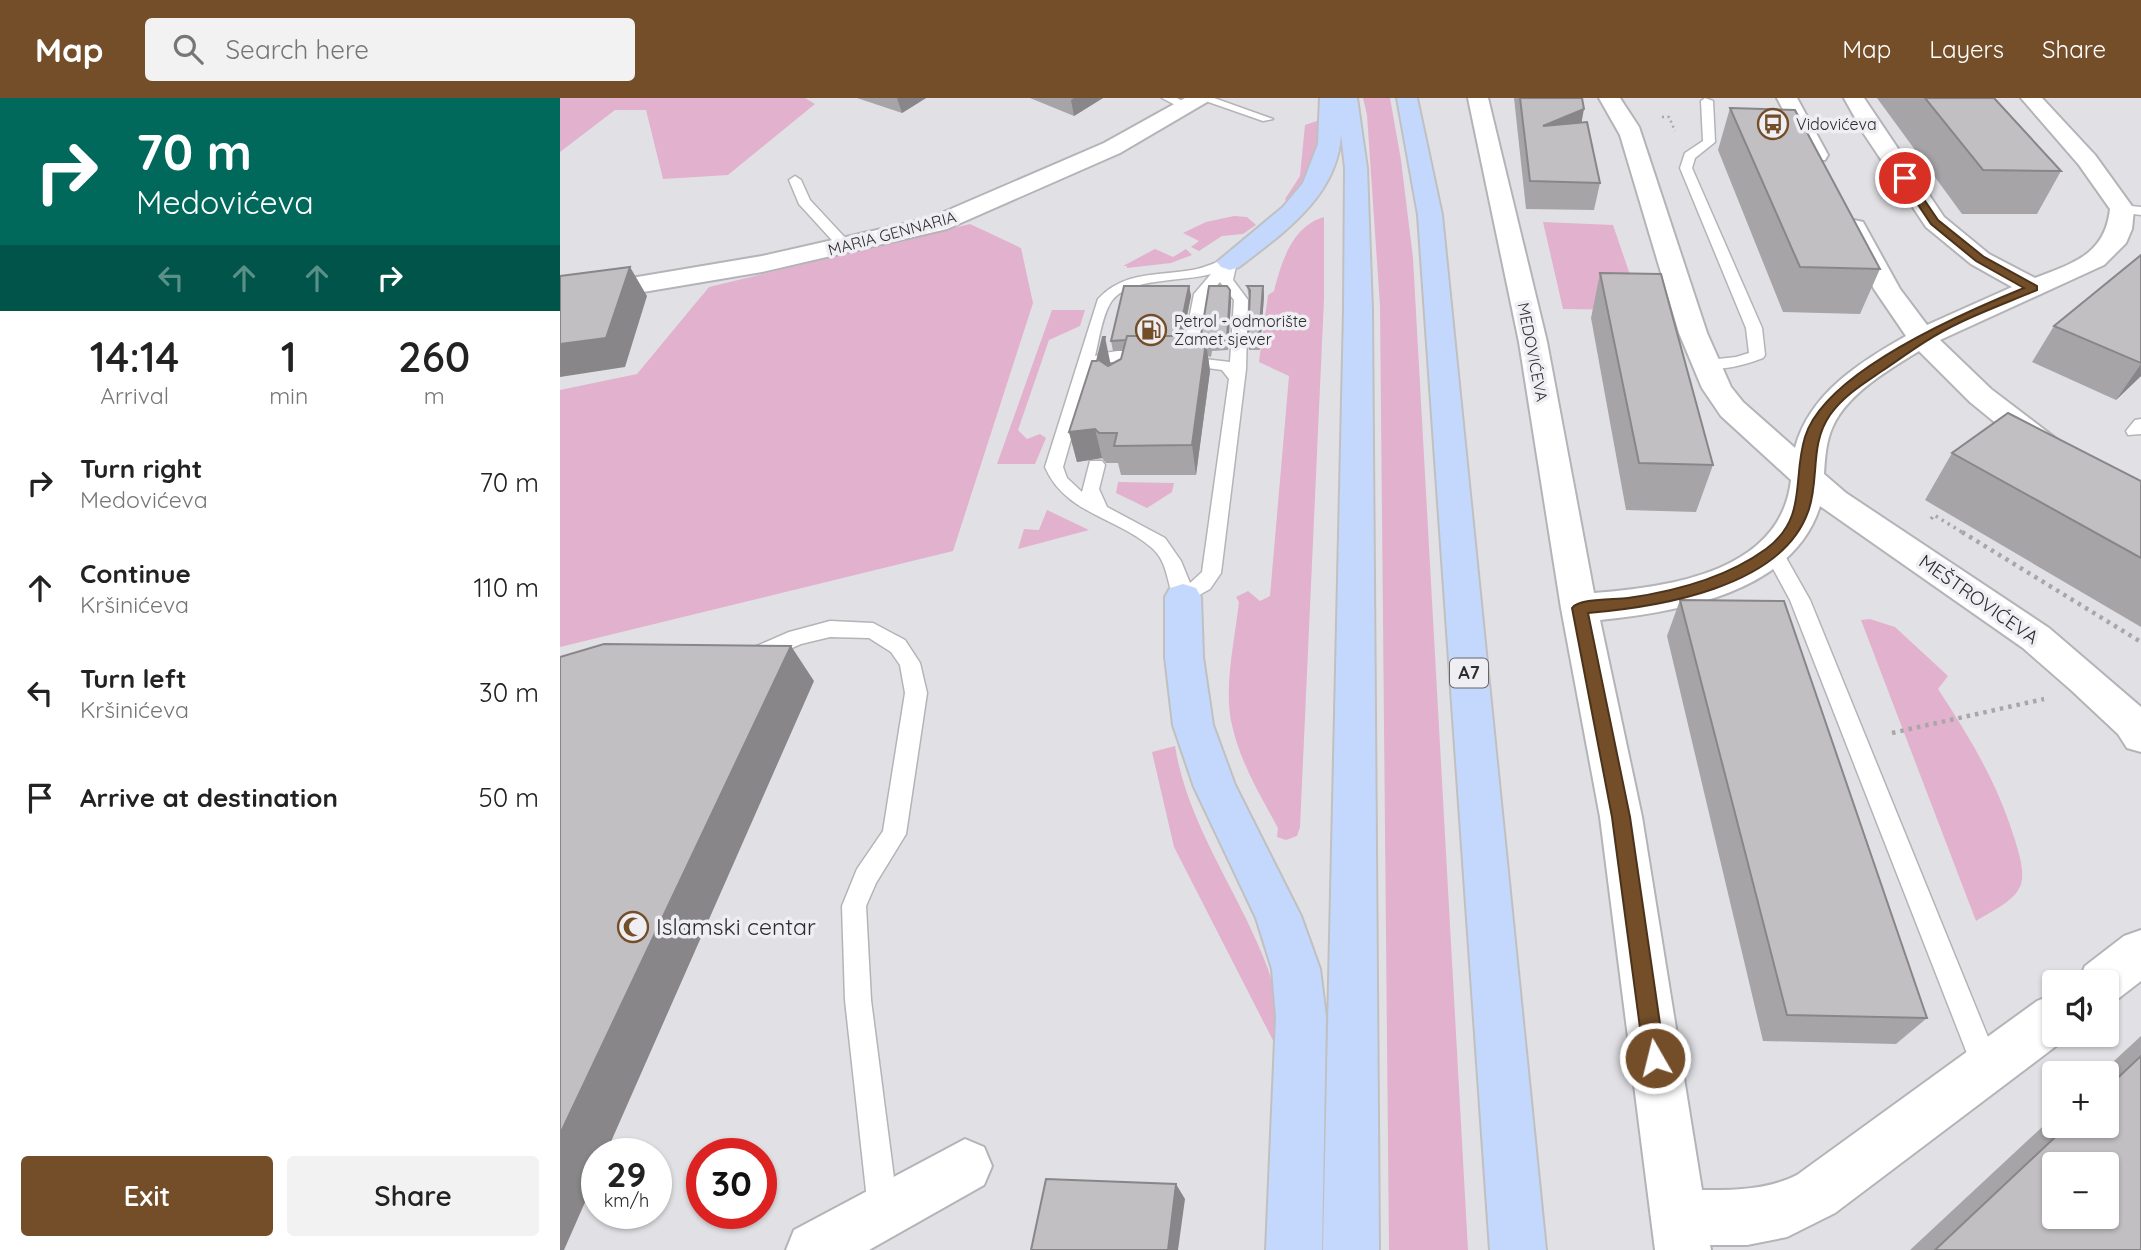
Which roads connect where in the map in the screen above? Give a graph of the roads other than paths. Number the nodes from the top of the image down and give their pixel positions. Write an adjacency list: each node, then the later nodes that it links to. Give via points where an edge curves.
1 (1329, 98): 17 (highway, via 1329,141 1310,194)
2 (1347, 98): 43 (highway, via 1356,168 1358,310)
3 (1407, 98): 44 (highway, A7, via 1431,228)
4 (1478, 98): 31 (street, MEDOVIĆEVA, via 1533,342)
5 (1609, 98): 22 (street, via 1633,136)
6 (1787, 98): 12 (street)
7 (1854, 98): 18 (street, via 1935,222 1980,259)
8 (2031, 98): 15 (street)
9 (1189, 100): 11 (lane, MARIA GENNARIA); 16 (street, MARIA GENNARIA, via 1112,148 964,214)
10 (1707, 101): 22 (lane, via 1709,142 1689,156 1686,168 1754,328 1757,355 1738,362)
11 (1267, 119)
12 (1826, 173)
13 (796, 180): 16 (lane, via 804,201)
14 (1844, 208): 20 (street, via 1887,290)
15 (2131, 210): 18 (street, via 2107,250 2076,271)
16 (845, 246): 19 (street, MARIA GENNARIA)
17 (1230, 262): 21 (lane, via 1201,294); 23 (lane, via 1187,276 1130,282 1109,294); 24 (lane, via 1226,280 1241,300)
18 (2033, 288): 20 (street)
19 (560, 298)
20 (1923, 337): 25 (street, via 2015,425); 27 (street, via 1848,388 1825,413 1811,436)
21 (1177, 355): 23 (lane, via 1123,363 1096,359); 24 (lane, via 1227,366)
22 (1706, 364): 27 (street, via 1732,409)
23 (1080, 379): 28 (lane, via 1054,467 1064,487)
24 (1237, 379): 30 (lane, via 1211,573)
25 (2064, 459)
26 (1096, 465): 28 (lane, via 1090,489)
27 (1806, 477): 29 (street, via 1794,529); 33 (street, MEŠTROVIĆEVA, via 1834,501 2036,638)
28 (1099, 509): 30 (lane, via 1159,544 1174,565)
29 (1773, 552): 31 (street, via 1693,591); 37 (lane, via 1800,600)
30 (1183, 597): 42 (highway, via 1184,657 1193,725 1215,787 1278,916 1296,969 1301,1017)
31 (1579, 608): 40 (street, MEDOVIĆEVA, via 1621,817)
32 (732, 671): 39 (lane, via 796,637 830,629 873,631 898,646 910,663 916,693 894,834 866,877 855,906 858,1000)
33 (2141, 736)
34 (2141, 952): 35 (street)
35 (2118, 970)
36 (2042, 1027): 37 (street)
37 (1987, 1069): 40 (street, via 1816,1194 1787,1209)
38 (965, 1166): 39 (street)
39 (883, 1209): 41 (street)
40 (1680, 1234)
41 (814, 1250)
42 (1294, 1250)
43 (1350, 1250)
44 (1518, 1250)

